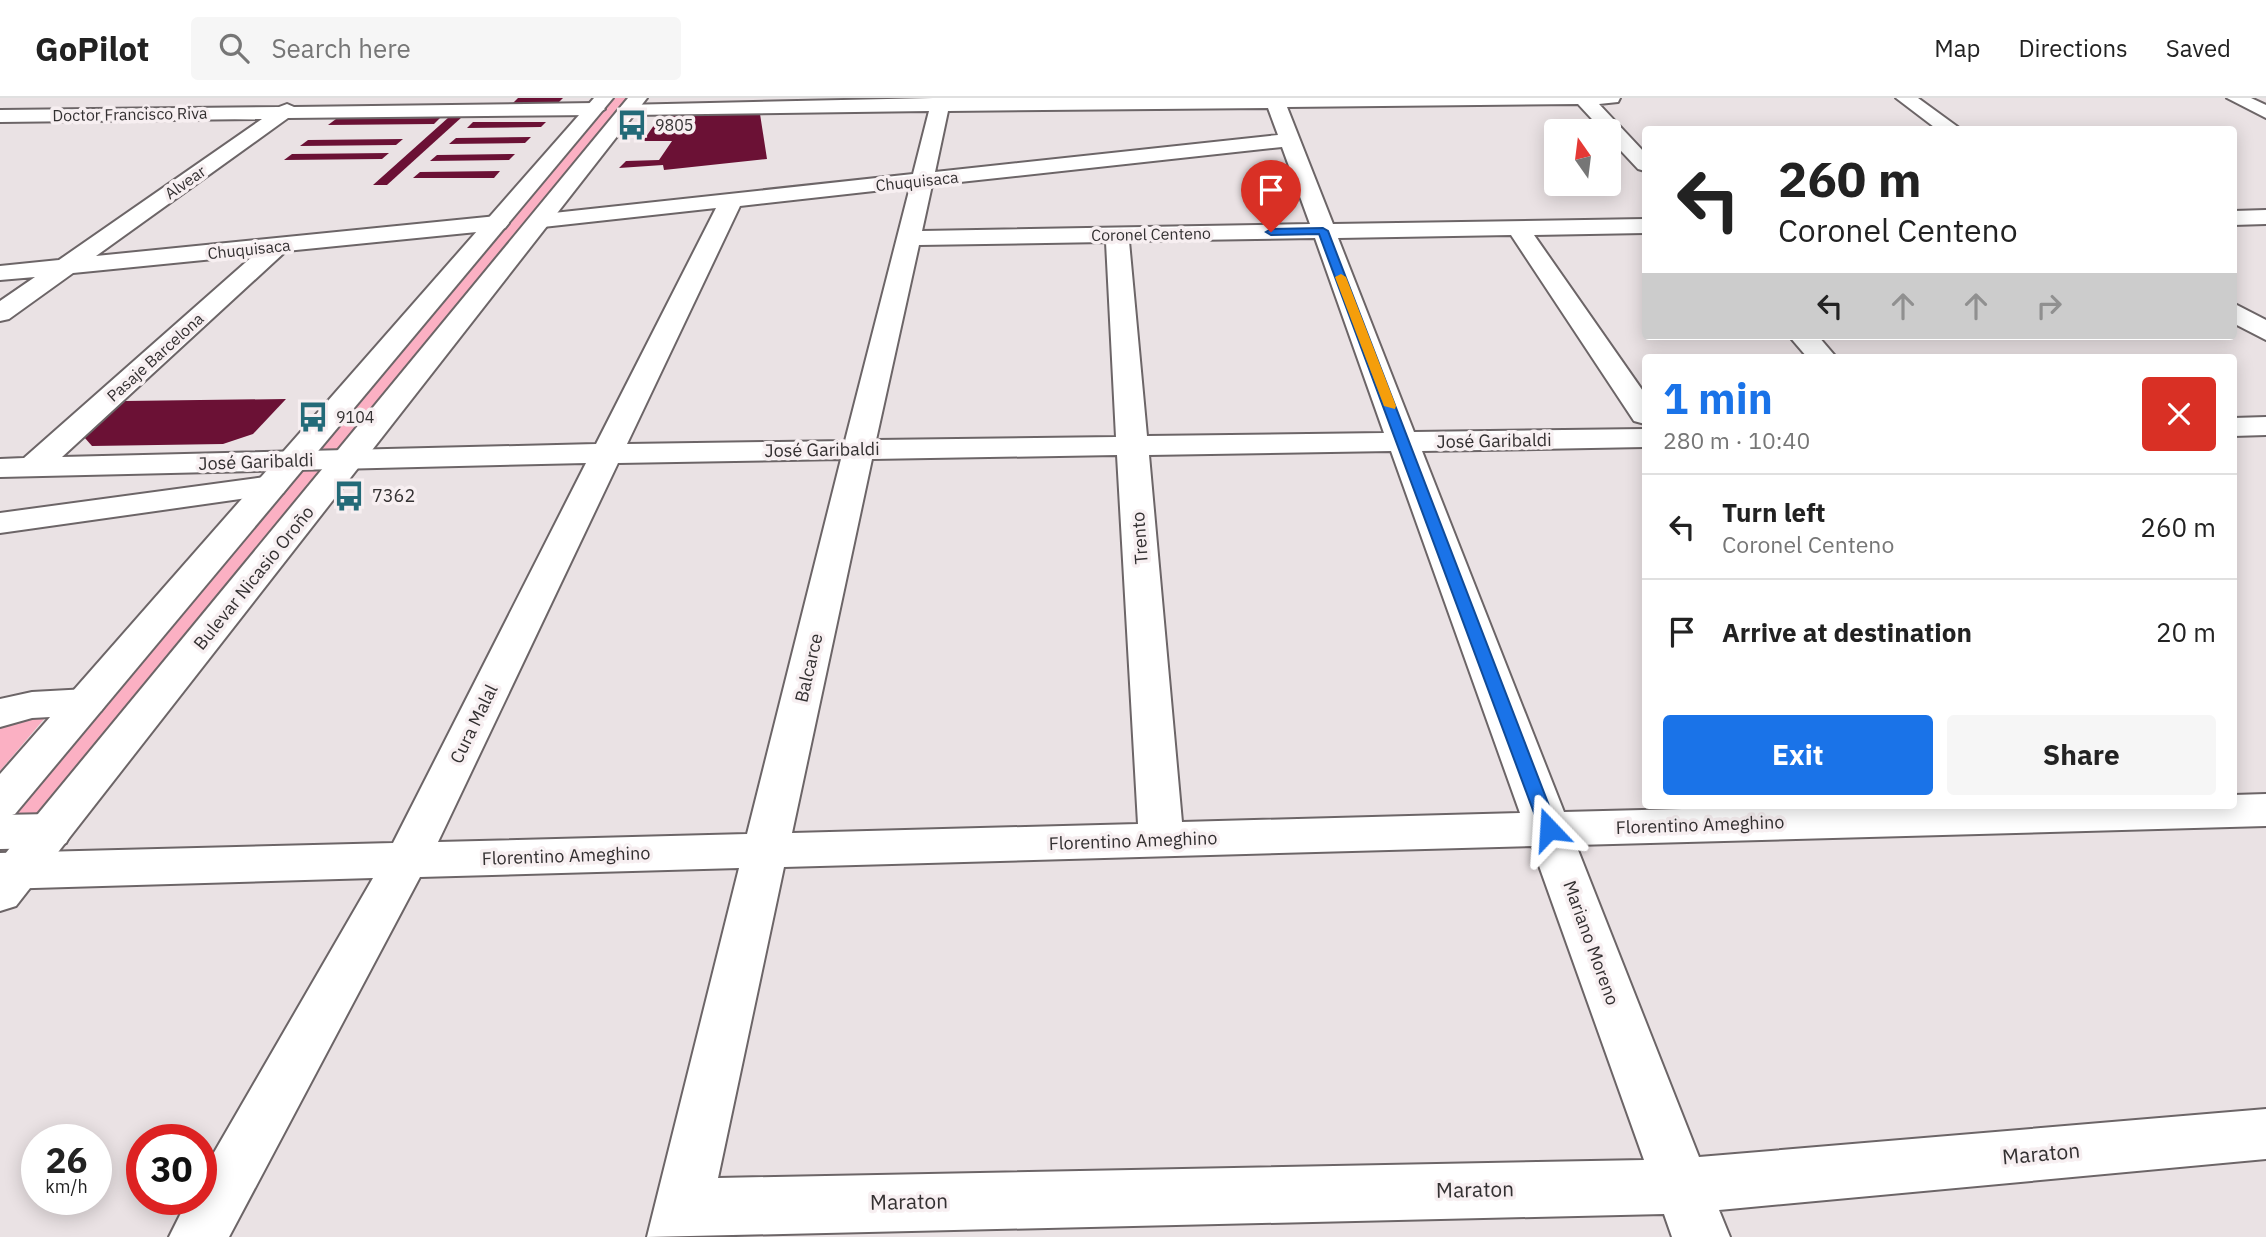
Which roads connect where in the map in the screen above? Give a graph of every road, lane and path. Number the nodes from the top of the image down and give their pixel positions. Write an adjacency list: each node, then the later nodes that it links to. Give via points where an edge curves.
1 (304, 98): 12 (street, Alvear)
2 (1584, 98): 3 (street); 6 (street); 16 (street)
3 (1611, 98)
4 (1905, 98): 14 (street)
5 (2236, 98): 11 (street)
6 (1275, 100): 8 (street); 15 (street, Mariano Moreno)
7 (817, 102): 8 (street); 10 (street)
8 (941, 102): 17 (street, Balcarce)
9 (600, 103): 12 (street, Doctor Francisco Riva); 22 (street)
10 (634, 103): 21 (street, Bulevar Nicasio Oroño)
11 (2266, 112)
12 (284, 113): 13 (street, Doctor Francisco Riva); 29 (street, Alvear)
13 (0, 116)
14 (1946, 126)
15 (1291, 140): 17 (street, Chuquisaca); 25 (street, Mariano Moreno)
16 (1642, 162)
17 (919, 181): 18 (street, Chuquisaca); 27 (street, Balcarce)
18 (731, 201): 21 (street, Chuquisaca); 45 (street, Cura Malal)
19 (2237, 218): 20 (street)
20 (2266, 218)
21 (543, 220): 46 (street, Bulevar Nicasio Oroño)
22 (497, 223): 28 (street, Chuquisaca); 49 (street)
23 (1642, 226): 24 (street, Coronel Centeno)
24 (1518, 228): 25 (street, Coronel Centeno); 38 (street)
25 (1323, 231): 26 (street, Coronel Centeno); 42 (street, Mariano Moreno)
26 (1117, 235): 27 (street, Coronel Centeno); 43 (street, Trento)
27 (908, 238): 44 (street, Balcarce)
28 (278, 246): 29 (street); 31 (street, Chuquisaca); 47 (street, Pasaje Barcelona)
29 (92, 248): 30 (street); 31 (street, Alvear)
30 (0, 249)
31 (65, 267): 32 (street, Chuquisaca); 33 (street, Alvear)
32 (0, 273)
33 (0, 313)
34 (2237, 314): 35 (street)
35 (2266, 332)
36 (1807, 340): 37 (street)
37 (1819, 354)
38 (1642, 411)
39 (2266, 426): 40 (street)
40 (2237, 427)
41 (1642, 438): 42 (street, José Garibaldi)
42 (1404, 442): 43 (street, José Garibaldi); 56 (street, Mariano Moreno)
43 (1133, 447): 44 (street, José Garibaldi); 57 (street, Trento)
44 (860, 449): 45 (street, José Garibaldi); 58 (street, Balcarce)
45 (608, 454): 46 (street, José Garibaldi); 59 (street, Cura Malal)
46 (351, 459): 49 (street, José Garibaldi); 60 (street, Bulevar Nicasio Oroño, via 50,831)
47 (32, 467): 48 (street, José Garibaldi); 49 (street, José Garibaldi)
48 (0, 468)
49 (282, 474): 50 (street); 51 (street)
50 (0, 523)
51 (87, 702): 52 (street, via 32,705); 53 (street)
52 (0, 713)
53 (0, 803)
54 (1909, 812): 55 (street, Florentino Ameghino); 56 (street, Florentino Ameghino)
55 (2252, 814)
56 (1549, 829): 57 (street, Florentino Ameghino); 62 (street, Mariano Moreno)
57 (1161, 840): 58 (street, Florentino Ameghino)
58 (766, 850): 59 (street, Florentino Ameghino); 63 (street, Balcarce)
59 (406, 861): 60 (street, Florentino Ameghino); 64 (street, Cura Malal)
60 (5, 867)
61 (2266, 1134): 62 (street, Maraton)
62 (1682, 1185): 63 (street, Maraton); 65 (street, Mariano Moreno)
63 (679, 1222)
64 (198, 1237)
65 (1701, 1237)

